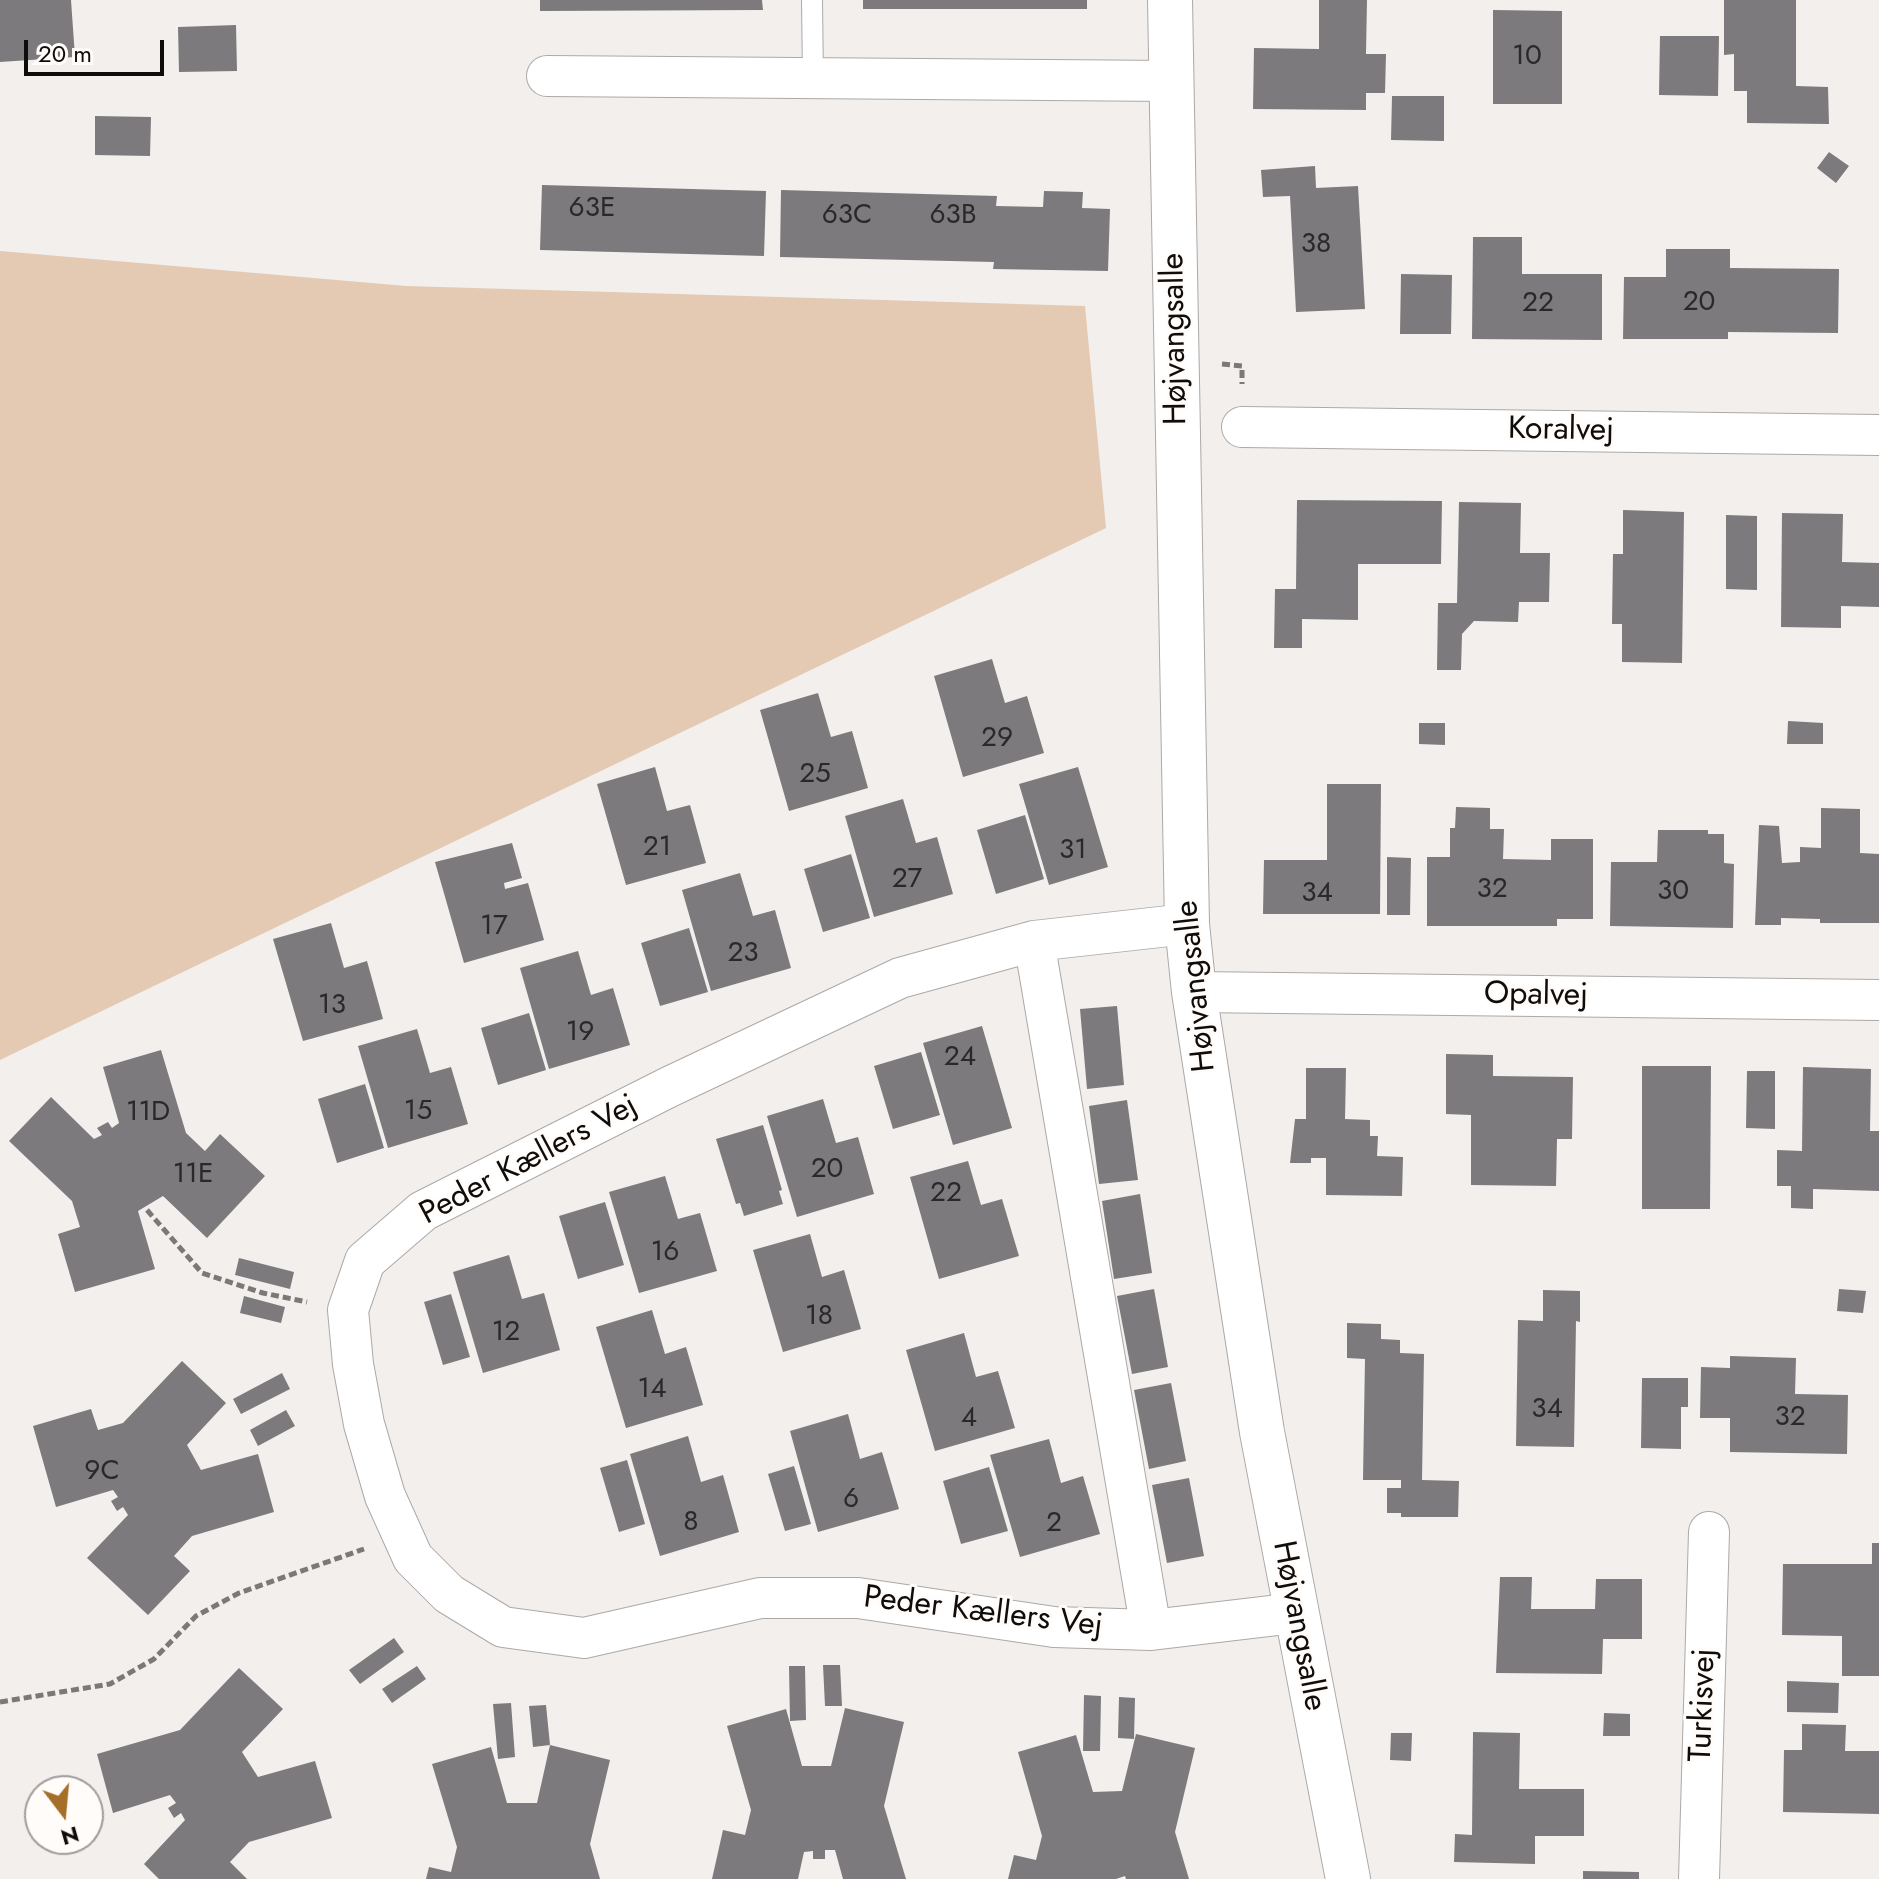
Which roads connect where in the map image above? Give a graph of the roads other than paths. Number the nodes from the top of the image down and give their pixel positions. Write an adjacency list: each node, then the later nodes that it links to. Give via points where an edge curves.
1 (812, 0): 4 (lane)
2 (1170, 0): 5 (street, Højvangsalle)
3 (547, 76): 4 (street)
4 (813, 78): 5 (street)
5 (1172, 81): 8 (street, Højvangsalle)
6 (1242, 427): 7 (street, Koralvej)
7 (1879, 435)
8 (1187, 924): 9 (street, Peder Kællers Vej); 10 (street, Højvangsalle)
9 (1034, 941): 14 (street, Peder Kællers Vej); 14 (street, Peder Kællers Vej, via 900,978 423,1211 365,1261 348,1310 353,1364 380,1482 413,1558 449,1594 503,1627 584,1638 760,1598 858,1598 1054,1627)
10 (1194, 992): 11 (street, Opalvej); 13 (street, Højvangsalle, via 1230,1241)
11 (1879, 1000)
12 (1709, 1532): 16 (street, Turkisvej)
13 (1295, 1613): 14 (street, Peder Kællers Vej); 15 (street, Højvangsalle)
14 (1151, 1630)
15 (1348, 1879)
16 (1699, 1879)

